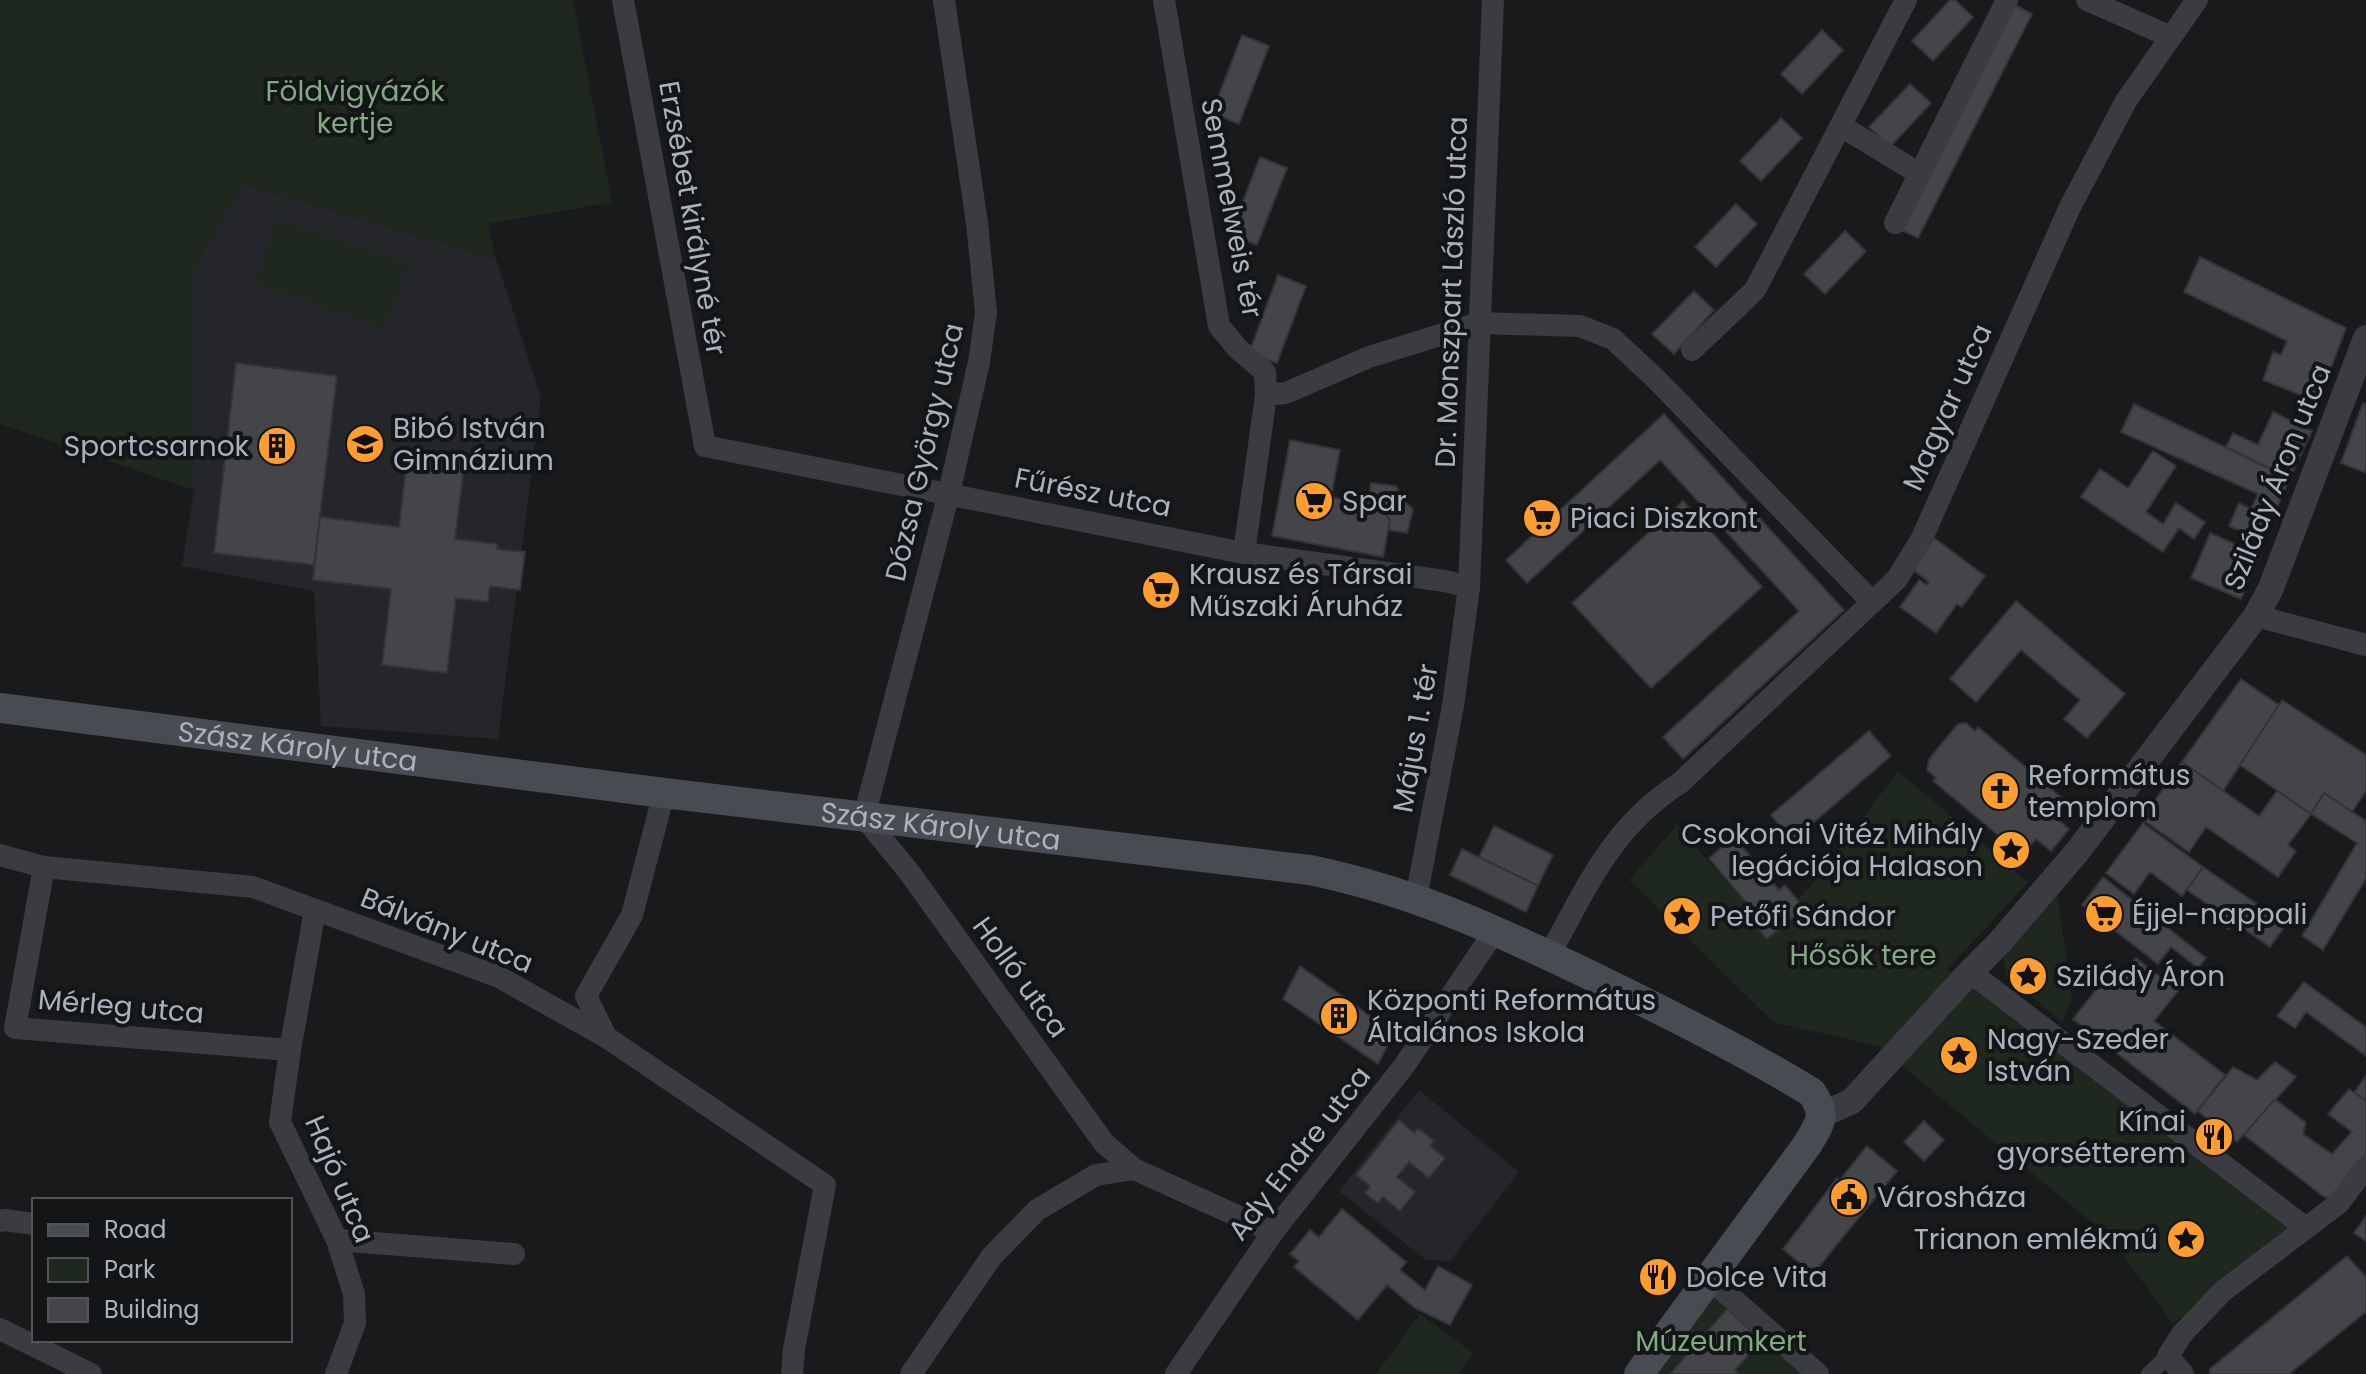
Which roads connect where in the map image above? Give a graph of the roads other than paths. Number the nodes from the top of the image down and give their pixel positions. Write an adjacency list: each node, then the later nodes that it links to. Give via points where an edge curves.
1 (623, 0): 17 (street, Erzsébet királyné tér)
2 (944, 0): 18 (street, Dózsa György utca, via 986,313)
3 (1164, 0): 16 (street, Semmelweis tér, via 1219,326 1265,372)
4 (1493, 0): 13 (street, Dr. Monszpart László utca)
5 (1906, 0): 10 (street)
6 (2007, 0): 11 (street)
7 (2087, 0): 9 (street)
8 (2197, 0): 9 (street, Magyar utca)
9 (2169, 36): 21 (street, Magyar utca, via 2126,101 2070,207 1922,538 1897,579)
10 (1841, 126): 11 (street); 15 (street, via 1755,290)
11 (1920, 174): 12 (street)
12 (1895, 223)
13 (1479, 323): 16 (street, via 1369,357 1286,393); 20 (street, Dr. Monszpart László utca); 21 (street, via 1580,326 1613,339)
14 (2366, 338): 22 (street, Szilády Áron utca)
15 (1692, 350)
16 (1266, 395): 19 (street)
17 (705, 446): 18 (street, Fűrész utca)
18 (949, 493): 19 (street, Fűrész utca); 26 (street, Dózsa György utca)
19 (1244, 553): 20 (street, Fűrész utca)
20 (1469, 587): 29 (street, Május 1. tér, via 1453,706)
21 (1872, 602): 32 (street, Magyar utca, via 1619,835)
22 (2256, 616): 23 (street); 33 (street, Szilády Áron utca, via 2077,852)
23 (2366, 645)
24 (0, 708): 25 (main road, Szász Károly utca)
25 (664, 793): 26 (main road, Szász Károly utca); 34 (street, via 632,915 586,996)
26 (864, 817): 29 (main road, Szász Károly utca, via 1310,870); 38 (street, Holló utca, via 1104,1143)
27 (0, 855): 28 (street, Bálvány utca)
28 (44, 867): 30 (street, Bálvány utca, via 253,887); 35 (street, Mérleg utca, via 15,1028)
29 (1416, 898): 31 (main road, Szász Károly utca)
30 (315, 910): 34 (street, Bálvány utca, via 499,977); 35 (street, Hajó utca)
31 (1496, 929): 32 (main road, Szász Károly utca); 42 (street, Ady Endre utca, via 1404,1066)
32 (1549, 955): 36 (main road, Szász Károly utca, via 1794,1081 1811,1092)
33 (1970, 972): 36 (street, via 1852,1101); 41 (street)
34 (606, 1037): 50 (street, Bálvány utca, via 825,1185)
35 (290, 1050): 43 (street, Hajó utca, via 280,1122)
36 (1822, 1115): 45 (main road, via 1807,1145)
37 (2366, 1167): 41 (street, via 2339,1203)
38 (1134, 1169): 42 (street, Holló utca); 51 (street, via 1096,1175 1037,1210 992,1256)
39 (0, 1221): 40 (street)
40 (32, 1224)
41 (2306, 1228): 47 (street, via 2223,1291)
42 (1273, 1232): 52 (street, Ady Endre utca)
43 (337, 1240): 44 (street); 49 (street, Hajó utca, via 354,1294 355,1323)
44 (514, 1254)
45 (1709, 1278): 53 (main road); 54 (street)
46 (0, 1329): 48 (street)
47 (2168, 1356): 55 (street); 56 (street)
48 (91, 1374)
49 (336, 1374)
50 (792, 1374)
51 (911, 1374)
52 (1176, 1374)
53 (1639, 1374)
54 (1818, 1374)
55 (2149, 1374)
56 (2183, 1374)

